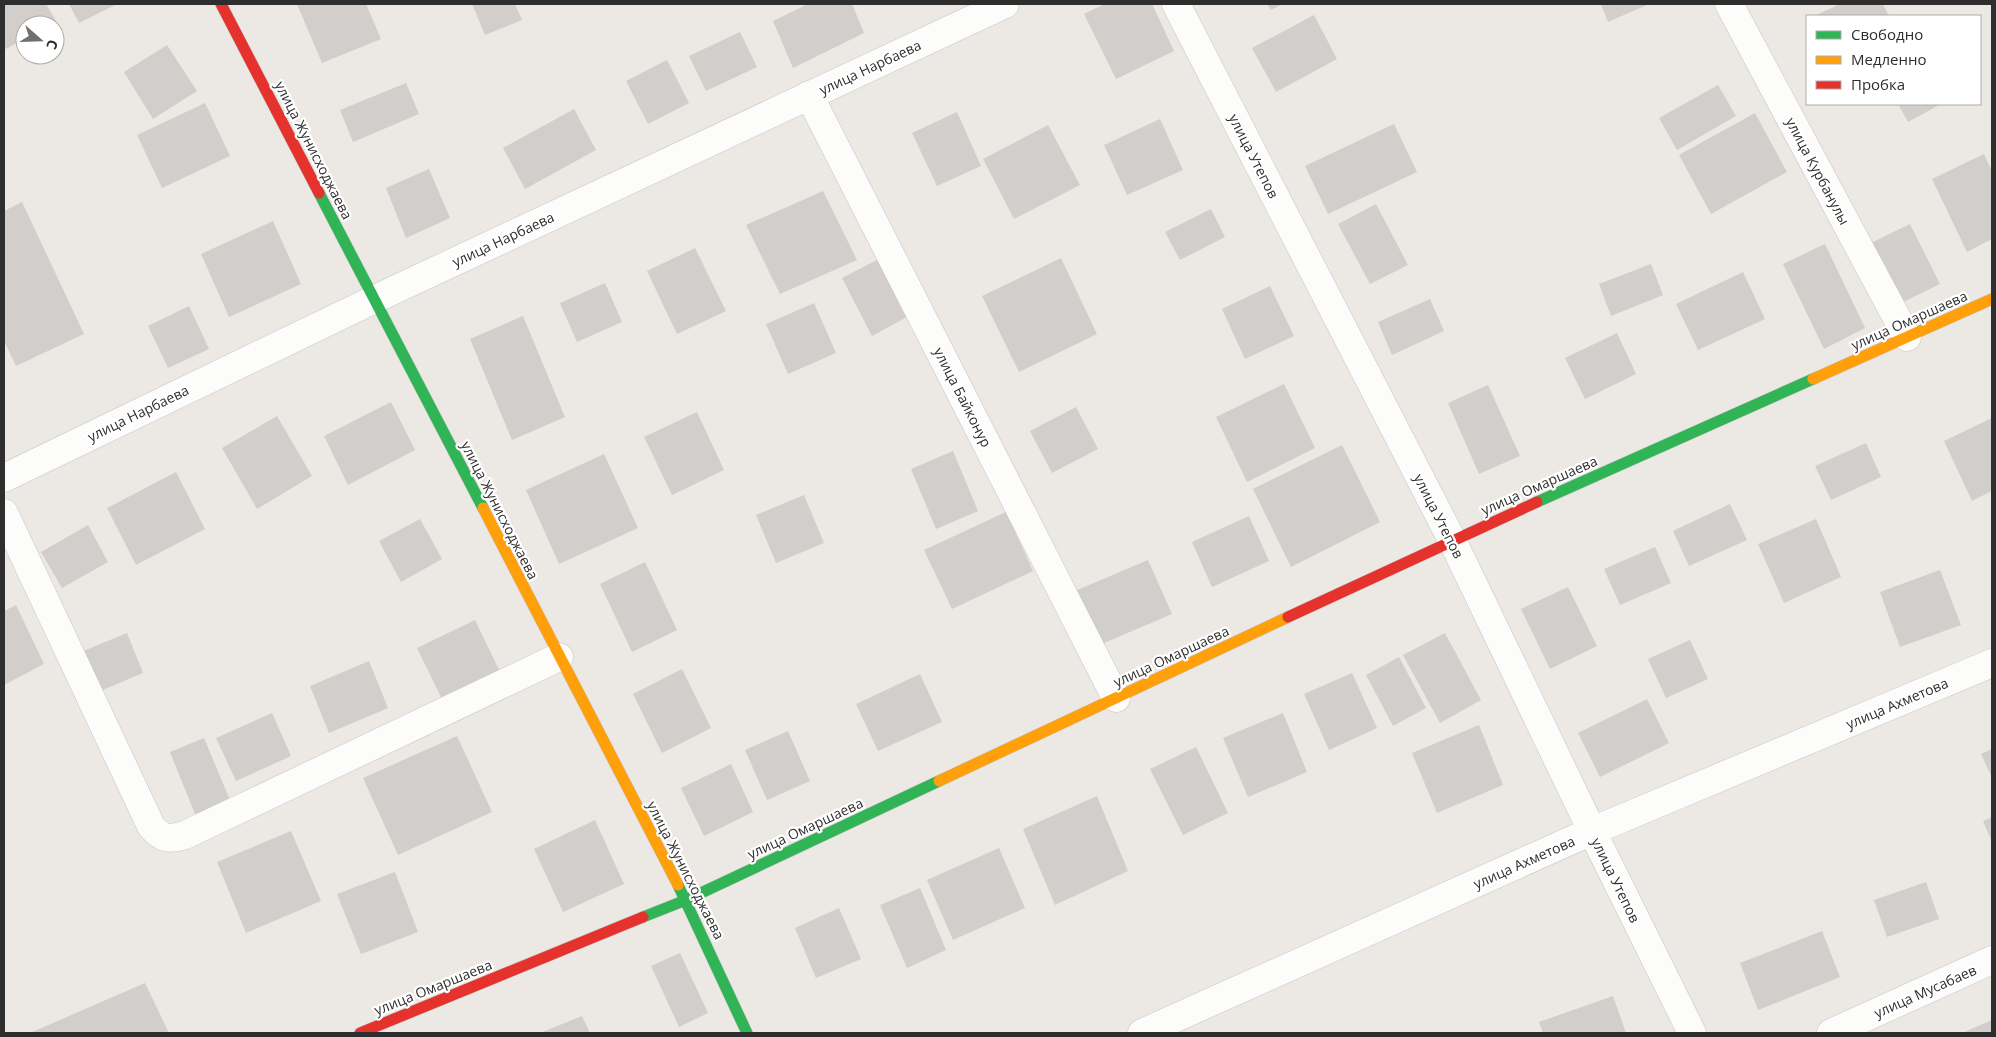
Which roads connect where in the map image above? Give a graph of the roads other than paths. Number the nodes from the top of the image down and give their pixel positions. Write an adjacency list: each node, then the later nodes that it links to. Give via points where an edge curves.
1 (221, 4): 6 (street, улица Жунисходжаева)
2 (1005, 4): 5 (street, улица Нарбаева)
3 (1176, 4): 11 (street, улица Утепов)
4 (1730, 4): 8 (street, улица Курбанулы)
5 (809, 95): 6 (street, улица Нарбаева); 14 (street, улица Байконур)
6 (375, 299): 9 (street, улица Нарбаева); 12 (street, улица Жунисходжаева)
7 (1992, 299): 8 (street, улица Омаршаева)
8 (1907, 337): 11 (street, улица Омаршаева)
9 (4, 478)
10 (4, 514): 12 (street, via 151,826 160,836 173,839 185,836)
11 (1452, 540): 14 (street, улица Омаршаева); 15 (street, улица Утепов)
12 (558, 657): 16 (street, улица Жунисходжаева)
13 (1992, 663): 15 (street, улица Ахметова)
14 (1116, 698): 16 (street, улица Омаршаева)
15 (1592, 831): 20 (street, улица Ахметова); 21 (street, улица Утепов)
16 (686, 900): 18 (street, улица Омаршаева); 19 (street, улица Жунисходжаева)
17 (1992, 960): 22 (street, улица Мусабаев)
18 (360, 1033)
19 (747, 1033)
20 (1142, 1033)
21 (1692, 1033)
22 (1831, 1033)

